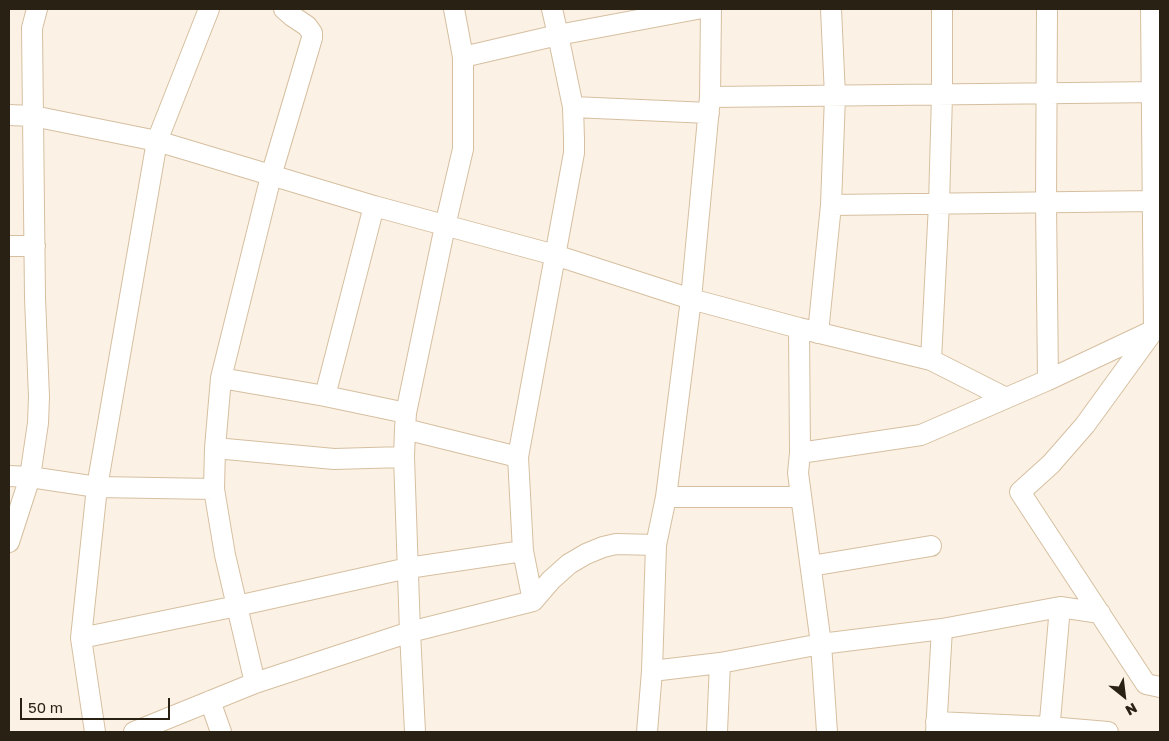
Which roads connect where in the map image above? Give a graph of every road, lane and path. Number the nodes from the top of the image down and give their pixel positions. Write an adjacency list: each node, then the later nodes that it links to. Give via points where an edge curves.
1 (36, 9): 21 (street, via 32,28)
2 (209, 9): 22 (street)
3 (284, 9): 23 (street, via 307,26 312,38)
4 (454, 9): 13 (street)
5 (552, 9): 12 (street)
6 (697, 9): 12 (street)
7 (711, 9): 18 (street)
8 (831, 9): 17 (street)
9 (942, 9): 16 (street)
10 (1046, 9): 15 (street)
11 (1151, 9): 14 (street)
12 (558, 35): 13 (street); 19 (street)
13 (463, 57): 29 (street, via 463,149)
14 (1156, 92): 15 (street); 24 (street)
15 (1046, 94): 16 (street); 25 (street)
16 (942, 95): 17 (street); 26 (street)
17 (835, 96): 18 (street); 27 (street)
18 (709, 105): 19 (street); 33 (street)
19 (573, 107): 32 (street, via 574,153)
20 (9, 115): 21 (street)
21 (33, 116): 22 (street); 31 (street)
22 (157, 141): 23 (street); 48 (street)
23 (271, 176): 28 (street); 37 (street)
24 (1153, 201): 25 (street); 34 (street)
25 (1046, 202): 26 (street); 38 (street)
26 (939, 204): 27 (street); 36 (street)
27 (831, 205): 35 (street)
28 (374, 206): 29 (street); 39 (street)
29 (445, 226): 32 (street); 41 (street)
30 (9, 246): 31 (street)
31 (36, 246): 47 (street, via 39,397)
32 (555, 255): 33 (street); 45 (street)
33 (691, 298): 35 (street); 50 (street)
34 (1157, 329): 38 (street); 61 (street, via 1084,425 1051,464 1020,492)
35 (808, 330): 36 (street); 43 (street)
36 (931, 360): 40 (street)
37 (221, 378): 39 (street); 42 (street)
38 (1048, 380): 40 (street)
39 (325, 396): 41 (street)
40 (1006, 398): 43 (street, via 921,435)
41 (405, 421): 44 (street); 45 (street)
42 (215, 448): 44 (street, via 334,459); 49 (street)
43 (800, 453): 51 (street)
44 (404, 457): 57 (street)
45 (518, 457): 55 (street)
46 (9, 476): 47 (street)
47 (30, 477): 48 (street); 52 (street)
48 (97, 487): 49 (street); 64 (street)
49 (214, 489): 59 (street, via 224,555)
50 (666, 497): 51 (street); 53 (street)
51 (801, 497): 56 (street)
52 (9, 542)
53 (656, 545): 58 (street, via 616,544 586,554 569,564); 67 (street)
54 (931, 546): 56 (street)
55 (522, 551): 57 (street); 58 (street)
56 (811, 566): 65 (street)
57 (408, 568): 59 (street); 63 (street)
58 (533, 601): 63 (street)
59 (237, 606): 64 (street); 68 (street)
60 (1060, 607): 61 (street); 62 (street); 72 (street)
61 (1100, 613): 69 (street, via 1146,684)
62 (942, 629): 65 (street); 71 (street)
63 (410, 632): 68 (street); 76 (street)
64 (81, 638): 73 (street)
65 (821, 644): 66 (street); 79 (street)
66 (720, 663): 67 (street); 78 (street)
67 (652, 671): 77 (street)
68 (255, 683): 70 (street)
69 (1160, 687)
70 (210, 701): 74 (street); 75 (street)
71 (936, 727): 72 (street)
72 (1049, 730): 80 (street)
73 (95, 732)
74 (134, 732)
75 (221, 732)
76 (416, 732)
77 (647, 732)
78 (717, 732)
79 (827, 732)
80 (1108, 732)

